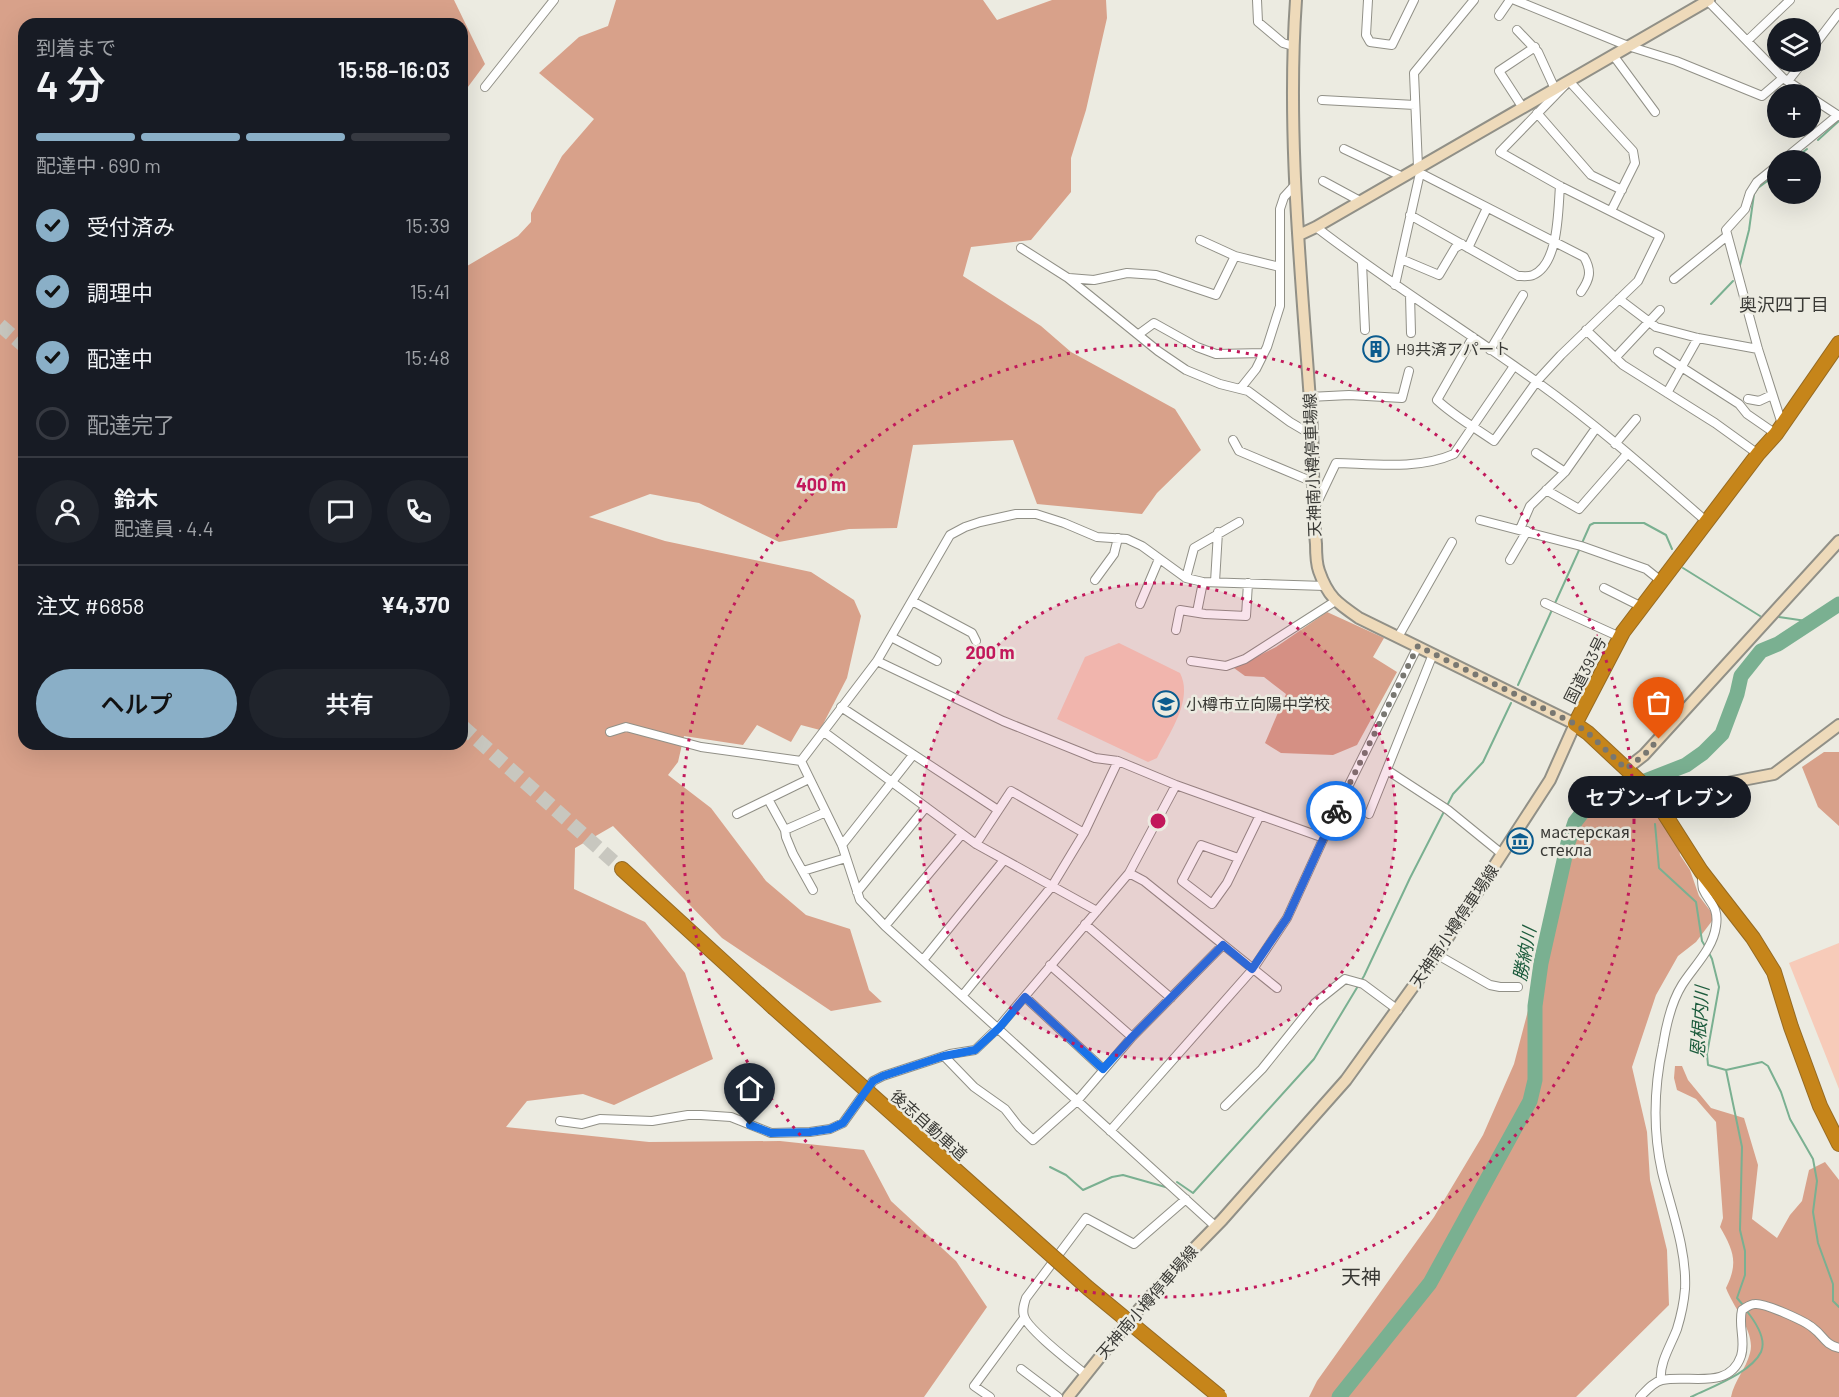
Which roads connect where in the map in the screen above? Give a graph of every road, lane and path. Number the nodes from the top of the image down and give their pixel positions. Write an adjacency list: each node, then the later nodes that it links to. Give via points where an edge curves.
1 (554, 0): 25 (street)
2 (1257, 0): 17 (street, via 1258,22 1283,43)
3 (1296, 0): 17 (main road, 天神南小樽停車場線)
4 (1368, 0): 5 (street, via 1366,34 1370,42 1392,45)
5 (1414, 0)
6 (1474, 0): 29 (street, via 1414,73)
7 (1510, 0): 13 (street)
8 (1515, 0): 11 (street)
9 (1708, 0): 16 (street); 18 (main road)
10 (1790, 0): 16 (street)
11 (1529, 2): 18 (street)
12 (1839, 13): 15 (street)
13 (1499, 16)
14 (1517, 30): 19 (street)
15 (1821, 37)
16 (1747, 41): 22 (street)
17 (1293, 46): 40 (main road, 天神南小樽停車場線)
18 (1628, 46): 20 (main road); 22 (street, via 1762,96)
19 (1535, 47): 26 (street); 30 (street, via 1499,71)
20 (1613, 55): 23 (main road); 31 (street)
21 (1794, 72): 22 (street)
22 (1786, 80): 24 (street)
23 (1569, 81): 26 (main road); 32 (street); 42 (street, via 1633,151 1635,163)
24 (1792, 84)
25 (485, 87)
26 (1555, 89): 30 (main road)
27 (1322, 100): 29 (street)
28 (1821, 104): 33 (street)
29 (1415, 105): 36 (street)
30 (1523, 108): 36 (main road)
31 (1655, 112)
32 (1537, 113): 41 (street, via 1500,152); 42 (street, via 1591,175)
33 (1838, 115): 35 (street)
34 (1344, 149): 38 (street)
35 (1796, 150)
36 (1419, 170): 38 (main road); 44 (street); 46 (street)
37 (1767, 174): 49 (street, via 1757,182 1745,209 1726,230)
38 (1401, 177): 43 (main road)
39 (1323, 181): 43 (street)
40 (1295, 185): 48 (main road, 天神南小樽停車場線); 57 (street, via 1280,209)
41 (1560, 186): 45 (street); 51 (street)
42 (1622, 190): 45 (street)
43 (1360, 201): 47 (main road)
44 (1487, 208): 51 (street); 52 (street)
45 (1611, 211): 64 (street, via 1660,236 1638,281)
46 (1410, 215): 52 (street); 55 (street)
47 (1316, 227): 48 (main road); 56 (street)
48 (1299, 235): 86 (main road, 天神南小樽停車場線)
49 (1727, 236): 59 (street); 74 (street)
50 (1200, 240): 54 (street)
51 (1556, 243): 52 (street, via 1544,266 1533,276 1518,276); 61 (street, via 1584,257 1589,266 1590,279)
52 (1465, 246): 55 (street, via 1455,248 1439,275)
53 (1021, 248): 58 (street)
54 (1235, 256): 57 (street); 58 (street, via 1216,296 1156,275)
55 (1401, 259): 60 (street)
56 (1362, 263): 60 (street); 67 (street)
57 (1280, 267): 77 (street, via 1280,306)
58 (1068, 278): 70 (street)
59 (1674, 279)
60 (1395, 285): 62 (street)
61 (1581, 292)
62 (1410, 295): 69 (street); 71 (street)
63 (1523, 295): 75 (street)
64 (1619, 299): 66 (street); 68 (street)
65 (1660, 310): 66 (street)
66 (1648, 321): 72 (street, via 1656,327); 78 (street)
67 (1365, 330)
68 (1586, 330): 78 (street); 82 (street)
69 (1411, 333)
70 (1139, 334): 77 (street, via 1154,322 1216,354); 83 (street, via 1186,370)
71 (1473, 337): 75 (street); 89 (street, via 1437,400 1453,415)
72 (1698, 338): 74 (street); 80 (street)
73 (1839, 343): 91 (highway, 国道393号)
74 (1758, 349): 85 (street)
75 (1491, 350): 79 (street)
76 (1658, 352): 80 (street)
77 (1264, 353): 83 (street)
78 (1616, 358): 84 (street)
79 (1514, 366): 82 (street); 89 (street)
80 (1681, 367): 84 (street); 91 (street, via 1740,404 1747,414)
81 (1409, 371): 86 (street, via 1402,398)
82 (1537, 381): 89 (street, via 1494,441); 90 (street)
83 (1240, 389): 92 (street)
84 (1667, 393): 97 (street)
85 (1772, 395): 87 (street, via 1759,401); 91 (street)
86 (1310, 397): 92 (main road, 天神南小樽停車場線)
87 (1748, 399)
88 (1636, 419): 94 (street)
89 (1474, 426): 101 (street, via 1454,454 1440,460 1393,465 1336,463)
90 (1596, 428): 94 (street); 98 (street)
91 (1780, 430): 97 (highway, 国道393号)
92 (1312, 435): 99 (main road, 天神南小樽停車場線)
93 (1233, 440): 99 (street, via 1239,450)
94 (1615, 444): 96 (street)
95 (1536, 453): 98 (street)
96 (1627, 454): 100 (street, via 1579,509); 104 (street)
97 (1758, 454): 104 (highway, 国道393号)
98 (1565, 472): 100 (street)
99 (1313, 482): 101 (main road, 天神南小樽停車場線)
100 (1546, 490): 105 (street, via 1530,506)
101 (1314, 510): 118 (main road, 天神南小樽停車場線, via 1318,568)
102 (1480, 520): 105 (street)
103 (1239, 522): 106 (street)
104 (1707, 522): 114 (highway, 国道393号)
105 (1523, 530): 111 (street); 114 (street, via 1646,569)
106 (1218, 532): 112 (street, via 1194,548); 116 (street)
107 (1118, 538): 110 (street, via 1127,539); 113 (street, via 1114,554); 120 (street, via 1097,537 1036,514 1016,514 965,527 950,535)
108 (1452, 542): 128 (street)
109 (1839, 542): 145 (main road)
110 (1160, 559): 112 (street); 123 (street)
111 (1510, 560)
112 (1186, 578): 115 (street)
113 (1095, 580)
114 (1661, 581): 124 (highway, 国道393号)
115 (1203, 582): 116 (street); 125 (street)
116 (1215, 582): 117 (street)
117 (1248, 583): 118 (street); 125 (street, via 1246,616)
118 (1325, 586): 121 (main road, 天神南小樽停車場線)
119 (1604, 588): 124 (street)
120 (912, 601): 127 (street); 130 (street, via 972,633)
121 (1334, 602): 128 (main road, 天神南小樽停車場線); 135 (street, via 1245,659 1227,666)
122 (1545, 603): 129 (street)
123 (1140, 604)
124 (1642, 606): 129 (highway, 国道393号)
125 (1197, 612): 126 (street, via 1180,610)
126 (1176, 630)
127 (891, 637): 133 (street); 134 (street)
128 (1398, 637): 131 (main road, 天神南小樽停車場線)
129 (1620, 638): 137 (highway, 国道393号)
130 (976, 641)
131 (1418, 646): 132 (main road, 天神南小樽停車場線); 160 (street)
132 (1433, 654): 137 (main road, 天神南小樽停車場線); 144 (street)
133 (877, 660): 136 (street); 143 (street, via 1003,721 1095,758)
134 (937, 661)
135 (1191, 662)
136 (841, 707): 140 (street); 141 (street)
137 (1575, 724): 145 (highway, 国道393号); 163 (main road, 天神南小樽停車場線, via 1550,780)
138 (1839, 725): 149 (main road, via 1774,774)
139 (610, 732): 142 (street, via 627,728 701,747)
140 (824, 732): 142 (street); 147 (street)
141 (913, 755): 147 (street); 152 (street)
142 (801, 761): 146 (street)
143 (1118, 761): 148 (street); 158 (street)
144 (1387, 770): 155 (street); 163 (street, via 1448,810)
145 (1628, 770): 149 (highway, 国道393号)
146 (809, 779): 150 (street); 153 (street)
147 (892, 782): 151 (street); 162 (street)
148 (1176, 785): 156 (street); 170 (street)
149 (1652, 794): 168 (highway, 国道393号)
150 (768, 799): 154 (street); 157 (street)
151 (926, 807): 159 (street); 173 (street)
152 (999, 810): 158 (street, via 1011,790); 161 (street)
153 (826, 812): 157 (street); 162 (street)
154 (737, 814)
155 (1369, 814)
156 (1260, 815): 160 (street); 165 (street)
157 (785, 830): 167 (street)
158 (1084, 833): 171 (street)
159 (962, 834): 161 (street); 176 (street)
160 (1324, 838): 181 (street, via 1287,918)
161 (976, 844): 166 (street)
162 (842, 845): 164 (street)
163 (1502, 854): 178 (main road, 天神南小樽停車場線)
164 (846, 858): 167 (street); 173 (street)
165 (1239, 858): 165 (street, via 1212,904 1182,881 1201,845)
166 (1004, 860): 171 (street); 179 (street)
167 (803, 871): 172 (street)
168 (1701, 871): 197 (highway, 国道393号, via 1774,972 1820,1106); 204 (street, via 1703,889 1713,903 1716,926 1707,949 1676,999 1662,1046 1656,1107 1656,1137 1685,1286 1683,1307 1660,1371)
169 (620, 872): 187 (highway, 後志自動車道)
170 (1129, 873): 174 (street); 177 (street)
171 (1052, 886): 174 (street); 184 (street)
172 (813, 890)
173 (857, 892): 176 (street)
174 (1097, 911): 175 (street)
175 (1085, 924): 180 (street); 186 (street)
176 (885, 926): 179 (street)
177 (1223, 945): 181 (street); 186 (street)
178 (1436, 954): 182 (street, via 1490,985); 188 (main road, 天神南小樽停車場線)
179 (922, 960): 184 (street)
180 (1050, 965): 185 (street); 190 (street)
181 (1252, 969): 183 (street); 196 (street)
182 (1518, 987)
183 (1277, 988)
184 (963, 995): 189 (street)
185 (1025, 997): 189 (street); 192 (street)
186 (1171, 998): 190 (street)
187 (772, 1010): 208 (highway, 後志自動車道, via 1085,1292); 209 (highway, 後志自動車道, bridge, via 1071,1274)
188 (1398, 1010): 194 (street, via 1363,984 1345,979 1315,1003 1262,1069); 199 (main road, 天神南小樽停車場線, via 1346,1080)
189 (999, 1028): 191 (street, via 975,1050); 193 (street)
190 (1132, 1037): 192 (street)
191 (944, 1056): 193 (street, via 974,1087 1005,1109 1033,1140); 195 (street, via 873,1081 843,1123 830,1129 771,1133 731,1117 701,1115 652,1121 607,1119 582,1124)
192 (1103, 1069): 193 (street)
193 (1077, 1101): 196 (street)
194 (1225, 1106)
195 (560, 1121)
196 (1110, 1131): 198 (street)
197 (1839, 1144)
198 (1186, 1199): 199 (street); 200 (street, via 1134,1244 1086,1218 1031,1289 1023,1306)
199 (1215, 1226): 203 (main road, 天神南小樽停車場線)
200 (1024, 1318): 203 (street); 205 (street, via 974,1386)
201 (1839, 1348): 204 (street, via 1829,1346 1813,1328 1768,1306 1750,1305 1742,1310 1743,1349 1729,1374 1718,1378)
202 (1022, 1369): 206 (street)
203 (1085, 1374): 207 (main road, 天神南小樽停車場線)
204 (1661, 1380): 210 (street)
205 (990, 1397)
206 (1058, 1397)
207 (1068, 1397)
208 (1212, 1397)
209 (1220, 1397)
210 (1640, 1397)

